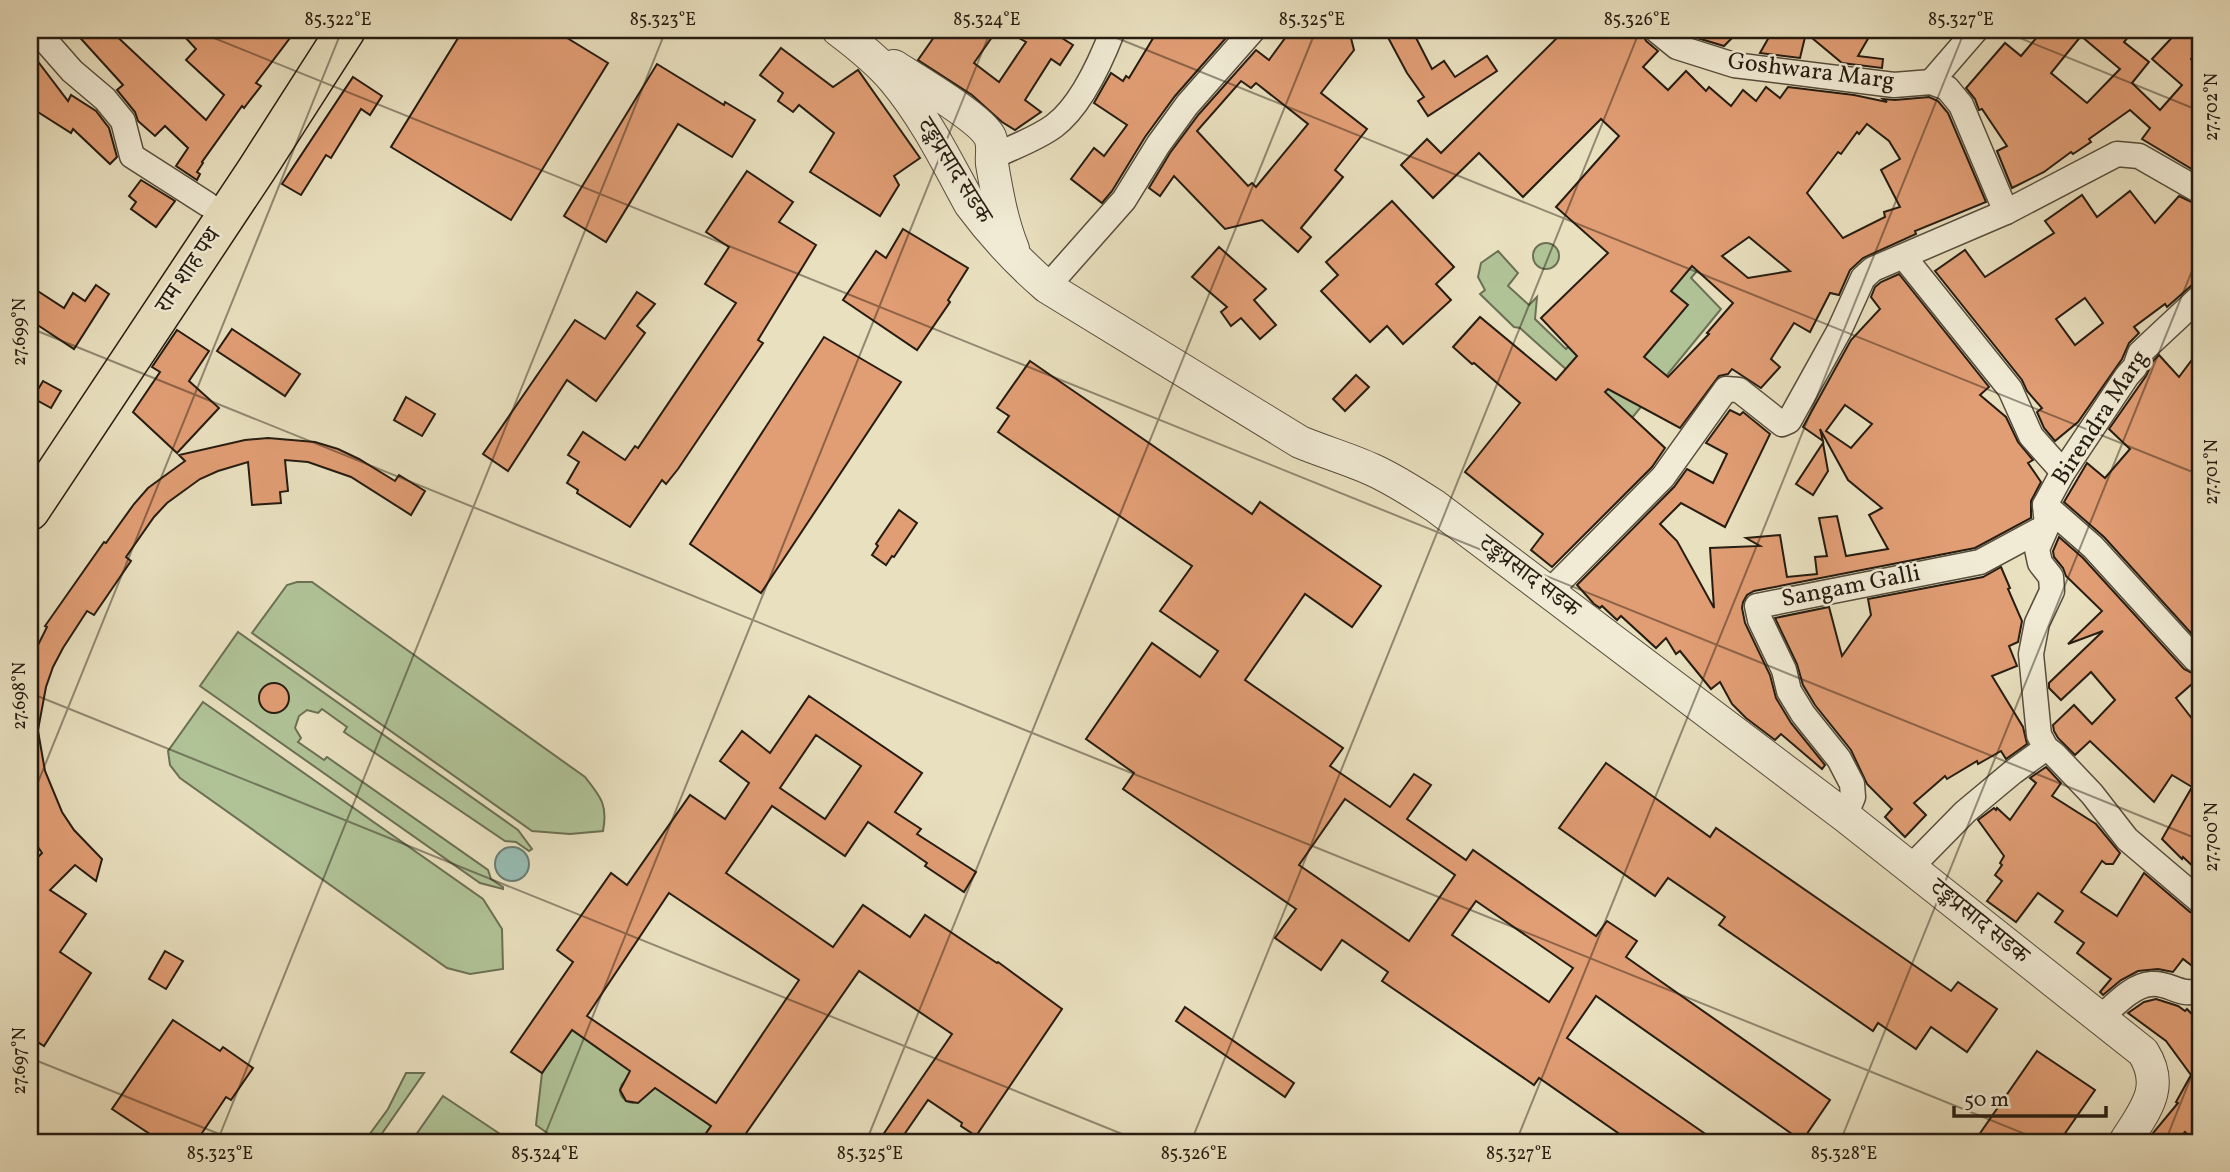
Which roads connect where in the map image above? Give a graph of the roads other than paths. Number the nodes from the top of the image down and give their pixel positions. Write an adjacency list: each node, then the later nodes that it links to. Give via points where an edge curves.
1 (36, 30): 15 (street, via 123,121 132,156)
2 (322, 30): 15 (main road, राम शाह पथ)
3 (346, 30): 23 (main road, राम शाह पथ)
4 (1112, 30): 11 (street, via 1100,63 1079,98 1056,125)
5 (1253, 30): 19 (street, via 1187,106 1124,200)
6 (1657, 30): 9 (street, Goshwara Marg, via 1677,47 1734,65 1894,85)
7 (1976, 30): 9 (street)
8 (853, 34): 10 (street, टङ्कप्रसाद सडक); 12 (street, टङ्कप्रसाद सडक, via 899,86)
9 (1931, 82): 16 (street, via 1947,88 1961,104)
10 (976, 122): 11 (street, via 1015,138); 12 (street, via 961,119 950,123 943,132); 13 (street, टङ्कप्रसाद सडक, via 989,135)
11 (1035, 137): 13 (street)
12 (944, 156): 13 (street, via 963,174 976,172); 18 (street, टङ्कप्रसाद सडक, via 970,204)
13 (991, 158): 18 (street, टङ्कप्रसाद सडक, via 1004,226)
14 (2200, 191): 16 (street, via 2139,156 2117,154)
15 (207, 204): 22 (main road, राम शाह पथ)
16 (2006, 212): 17 (street)
17 (1904, 257): 21 (street, via 2010,389 2032,436); 25 (street, via 1872,269 1863,278 1789,421 1782,424 1740,390 1727,389 1663,477)
18 (1019, 263): 19 (street, टङ्कप्रसाद सडक)
19 (1047, 287): 25 (street, टङ्कप्रसाद सडक, via 1300,442 1405,486)
20 (2200, 297): 21 (street, Birendra Marg, via 2140,353)
21 (2063, 472): 24 (street, Birendra Marg)
22 (30, 473)
23 (30, 511)
24 (2046, 516): 26 (street, via 2093,547); 27 (street, Birendra Marg, via 2037,549 2040,564 2051,577 2052,591 2037,623 2031,654 2039,735); 28 (street, Sangam Galli, via 1980,562 1757,606 1789,691 1852,784 1853,797)
25 (1549, 592): 28 (street, टङ्कप्रसाद सडक)
26 (2200, 662)
27 (2046, 748): 29 (street, via 1965,812); 30 (street, via 2092,794 2127,839)
28 (1844, 816): 29 (street, टङ्कप्रसाद सडक)
29 (1911, 867): 32 (street, टङ्कप्रसाद सडक)
30 (2200, 901)
31 (2200, 990): 32 (street, via 2189,994 2149,984)
32 (2099, 1018): 33 (street, टङ्कप्रसाद सडक, via 2143,1052 2154,1076 2152,1096)
33 (2125, 1142)

